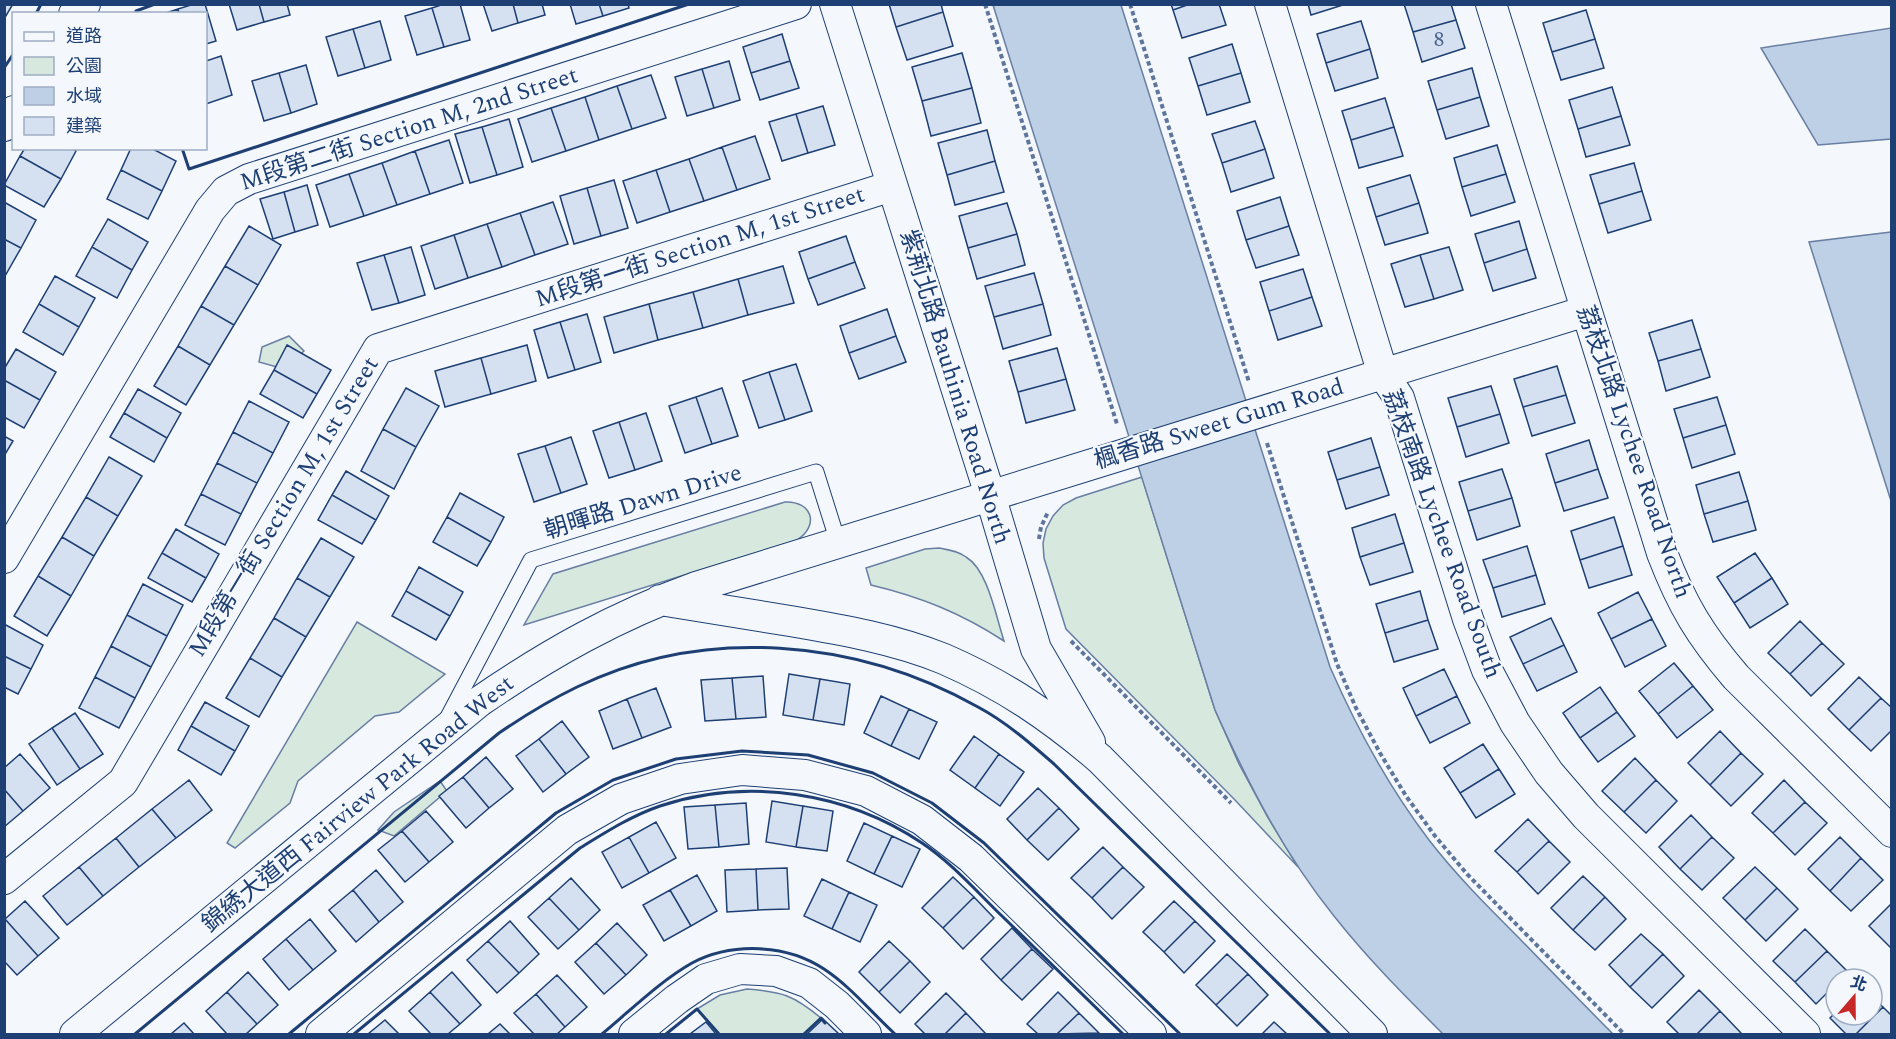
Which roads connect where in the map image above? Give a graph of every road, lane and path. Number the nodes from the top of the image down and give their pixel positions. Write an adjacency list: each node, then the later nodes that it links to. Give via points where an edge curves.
1 (796, 4): 16 (street, M段第二街 Section M, 2nd Street, via 249,179 226,191 210,210)
2 (835, 4): 7 (street, 紫荊北路 Bauhinia Road North)
3 (985, 4): 11 (path)
4 (1130, 4): 10 (path)
5 (1270, 4): 9 (street, 荔枝南路 Lychee Road South)
6 (1491, 4): 8 (street, 荔枝北路 Lychee Road North)
7 (892, 186): 12 (street, 紫荊北路 Bauhinia Road North); 23 (street, M段第一街 Section M, 1st Street, via 378,349 123,782)
8 (1586, 311): 9 (street, 楓香路 Sweet Gum Road); 22 (street, 荔枝北路 Lychee Road North, via 1662,553 1692,620 1736,677)
9 (1383, 374): 10 (street, 楓香路 Sweet Gum Road); 31 (street, 荔枝南路 Lychee Road South, via 1399,398 1483,660 1515,723 1549,773 1586,816)
10 (1256, 413): 11 (street, 楓香路 Sweet Gum Road); 30 (path, via 1337,664 1380,753 1406,796 1467,874)
11 (1127, 441): 12 (street, 楓香路 Sweet Gum Road)
12 (990, 495): 14 (street, 錦綉大道西 Fairview Park Road West); 20 (street, 紫荊北路 Bauhinia Road North, via 1036,649)
13 (1054, 507): 15 (path, via 1041,527)
14 (838, 542): 17 (street, 錦綉大道西 Fairview Park Road West); 19 (lane, 朝暉路 Dawn Drive, via 816,472 531,560)
15 (1038, 543)
16 (4, 558)
17 (659, 600): 19 (street, 錦綉大道西 Fairview Park Road West, via 558,650); 20 (street, via 899,643 986,678 1064,729)
18 (1070, 639): 21 (path)
19 (439, 733): 24 (street, 錦綉大道西 Fairview Park Road West)
20 (1100, 759): 29 (street)
21 (1232, 804)
22 (1892, 832)
23 (4, 879)
24 (75, 1035)
25 (321, 1035): 28 (street, via 567,830 641,792 680,779 742,770 805,775 866,791 922,820 971,858)
26 (634, 1035): 27 (street, via 706,979 740,969 776,971 809,983)
27 (866, 1035)
28 (1151, 1035)
29 (1372, 1035)
30 (1624, 1035)
31 (1805, 1035)

